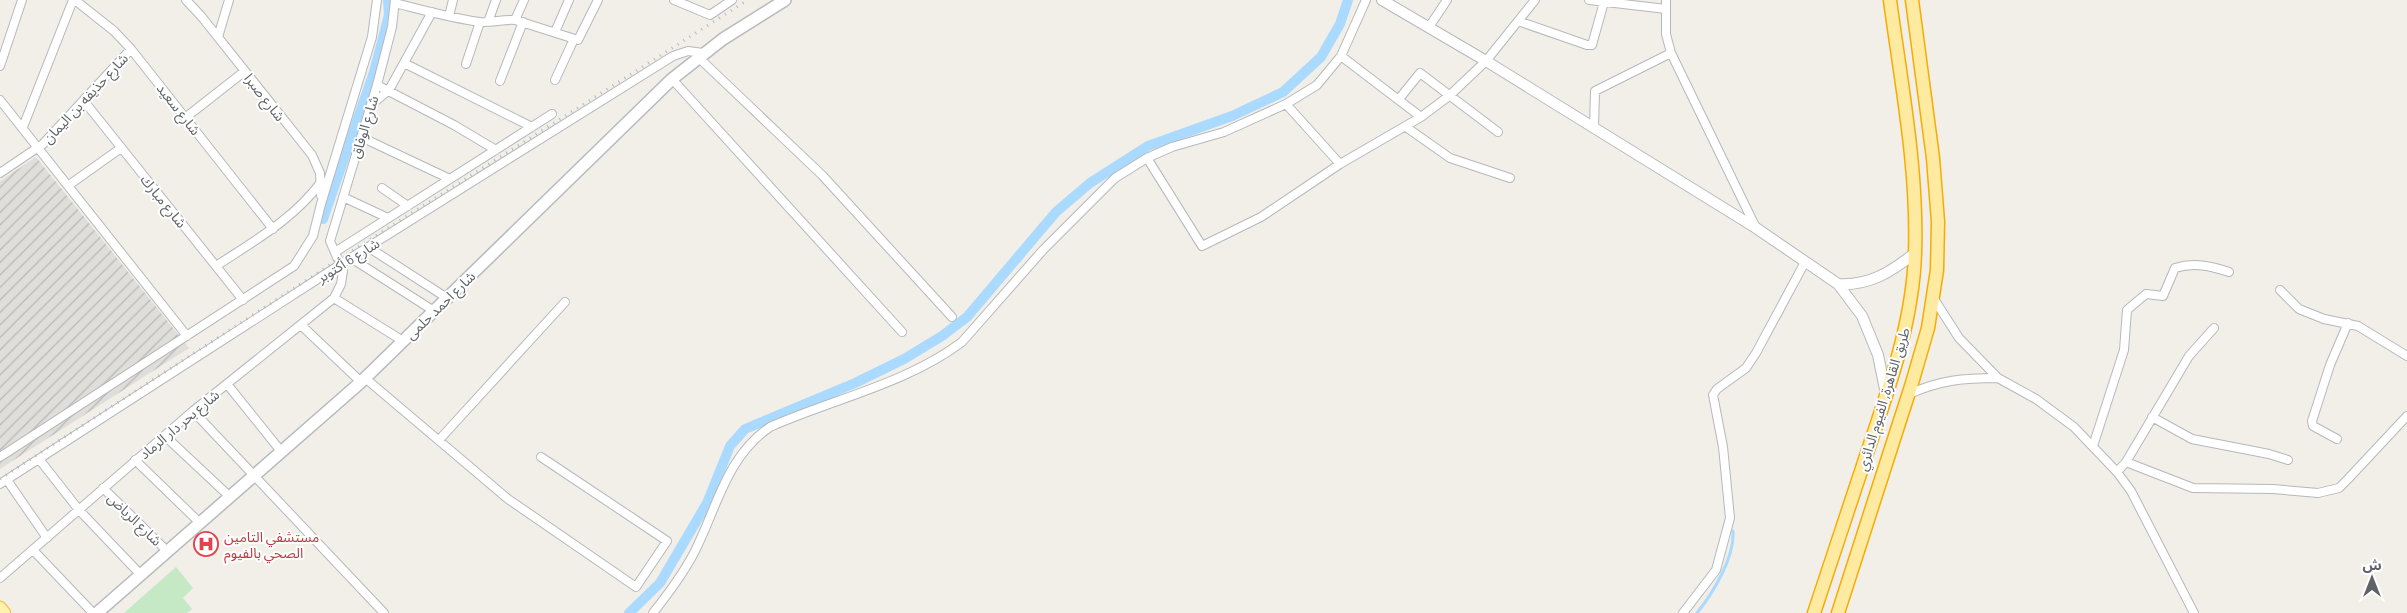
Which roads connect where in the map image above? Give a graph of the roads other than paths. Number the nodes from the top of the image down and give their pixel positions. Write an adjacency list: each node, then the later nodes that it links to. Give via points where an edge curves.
1 (22, 0): 41 (street)
2 (74, 0): 34 (street, شارع سعيد, via 114,30); 57 (street)
3 (186, 0): 32 (street, شارع صبرا)
4 (229, 0): 32 (street)
5 (377, 0): 75 (street, شارع الوفاق, via 372,37)
6 (453, 0): 26 (street)
7 (496, 0): 29 (street)
8 (524, 0): 27 (street)
9 (569, 0): 31 (street)
10 (598, 0): 33 (street, via 578,40)
11 (674, 0): 12 (street, via 710,15)
12 (732, 0)
13 (785, 0): 36 (main road, شارع احمد حلمى)
14 (1366, 0): 37 (street)
15 (1382, 0): 30 (street)
16 (1447, 0): 30 (street)
17 (1535, 0): 28 (street)
18 (1589, 0): 22 (street)
19 (1890, 0): 84 (highway, طريق القاهرة, الفيوم الدائري, via 1912,177)
20 (1912, 0): 94 (highway, طريق القاهرة, الفيوم الدائري, via 1938,222)
21 (395, 2): 23 (street); 46 (street, شارع الوفاق)
22 (1604, 2): 24 (street); 28 (street, via 1592,45)
23 (415, 4): 25 (street)
24 (1666, 4): 35 (street, via 1666,34)
25 (432, 12): 26 (street); 39 (street)
26 (449, 16): 29 (street)
27 (519, 21): 29 (street); 31 (street); 45 (street)
28 (1518, 21): 38 (street)
29 (484, 22): 40 (street)
30 (1429, 27): 38 (street)
31 (555, 32): 33 (street)
32 (218, 37): 42 (street, شارع صبرا)
33 (574, 39): 44 (street)
34 (131, 49): 51 (street, شارع حذيفه بن اليمان); 56 (street, شارع سعيد)
35 (1671, 53): 60 (street, via 1595,91); 81 (street)
36 (701, 55): 43 (main road, شارع احمد حلمى); 82 (street, شارع 6 أكتوبر, via 688,51 673,56); 98 (street, via 822,175)
37 (1341, 56): 49 (street); 52 (street, via 1317,85)
38 (1486, 61): 48 (street); 60 (street)
39 (404, 63): 47 (street); 58 (street)
40 (466, 64)
41 (0, 66)
42 (245, 71): 56 (street); 71 (street, شارع صبرا, via 312,155)
43 (672, 79): 93 (main road, شارع احمد حلمى); 102 (street)
44 (555, 80)
45 (500, 81)
46 (378, 85): 47 (street); 53 (street, شارع الوفاق)
47 (389, 90): 53 (street); 65 (street)
48 (1449, 96): 49 (street, via 1420,73); 55 (street); 61 (street)
49 (1399, 98): 55 (street)
50 (0, 100): 57 (street)
51 (84, 101): 63 (street, شارع حذيفه بن اليمان); 64 (street, شارع مبارك)
52 (1286, 104): 66 (street, via 1224,132); 67 (street)
53 (371, 105): 62 (street, شارع الوفاق)
54 (552, 114): 58 (street, شارع 6 أكتوبر)
55 (1421, 117): 59 (street)
56 (186, 118): 80 (street, شارع سعيد)
57 (22, 127): 63 (street)
58 (532, 127): 65 (street, شارع 6 أكتوبر)
59 (1406, 127): 67 (street); 69 (street, via 1450,158)
60 (1594, 128): 81 (street)
61 (1498, 132)
62 (361, 137): 70 (street); 74 (street, شارع الوفاق)
63 (39, 148): 68 (street, شارع حذيفه بن اليمان); 72 (street)
64 (122, 148): 72 (street); 88 (street, شارع مبارك)
65 (496, 150): 70 (street, شارع 6 أكتوبر)
66 (1147, 158): 67 (street, via 1202,246 1261,217); 143 (street, via 1115,178 1094,198 962,342 946,354 896,378 779,423 752,439 727,478 693,553)
67 (1340, 164)
68 (0, 173)
69 (1510, 178)
70 (450, 179): 76 (street, شارع 6 أكتوبر)
71 (321, 181): 75 (street, شارع صبرا); 80 (street, via 303,204)
72 (69, 185): 103 (street)
73 (382, 188): 76 (street)
74 (343, 196): 77 (street); 79 (street, شارع الوفاق)
75 (320, 204): 78 (street, شارع الوفاق)
76 (408, 206): 77 (street, شارع 6 أكتوبر)
77 (388, 218): 83 (street, شارع 6 أكتوبر)
78 (317, 219): 79 (street); 95 (street, شارع الوفاق, via 310,245 294,266)
79 (334, 222): 83 (street, شارع الوفاق, via 330,241)
80 (273, 228): 88 (street)
81 (1756, 228): 86 (street)
82 (368, 247): 85 (street, شارع 6 أكتوبر); 93 (street)
83 (335, 252): 87 (street)
84 (1915, 253): 90 (street, via 1876,279); 110 (highway, طريق القاهرة, الفيوم الدائري, via 1906,322)
85 (351, 258): 87 (street, شارع 6 أكتوبر); 97 (street)
86 (1806, 262): 90 (street); 144 (street, via 1756,354 1746,368 1713,395 1730,518 1716,570)
87 (342, 264): 92 (street, شارع بحر دار الرماد, via 343,277); 121 (street, شارع 6 أكتوبر)
88 (216, 266): 95 (street, شارع مبارك)
89 (2229, 272): 117 (street, via 2199,264 2184,264 2175,268 2163,296 2146,294 2127,310 2124,350)
90 (1838, 284): 110 (street, via 1862,316 1878,355)
91 (2280, 290): 99 (street, via 2299,309 2324,319)
92 (334, 298): 100 (street, شارع بحر دار الرماد); 104 (street)
93 (448, 298): 97 (main road, شارع احمد حلمى)
94 (1934, 299): 106 (street, via 1959,338); 109 (highway, طريق القاهرة, الفيوم الدائري)
95 (243, 300): 103 (street, شارع الوفاق)
96 (565, 302): 116 (street)
97 (434, 311): 104 (main road, شارع احمد حلمى)
98 (952, 317)
99 (2348, 323): 105 (street); 115 (street, via 2330,364 2312,421 2313,426)
100 (302, 326): 107 (street); 108 (street, شارع بحر دار الرماد)
101 (2214, 328): 112 (street, via 2189,356)
102 (902, 332)
103 (187, 336): 119 (street, شارع الوفاق)
104 (404, 341): 107 (main road, شارع احمد حلمى)
105 (2407, 356)
106 (1998, 378): 109 (street, via 1956,380); 117 (street, via 2036,399)
107 (363, 380): 116 (street); 118 (main road, شارع احمد حلمى)
108 (227, 384): 111 (street, شارع بحر دار الرماد); 118 (street)
109 (1909, 394): 146 (highway, طريق القاهرة, الفيوم الدائري)
110 (1887, 395): 145 (highway, طريق القاهرة, الفيوم الدائري)
111 (193, 411): 114 (street, شارع بحر دار الرماد); 126 (street)
112 (2152, 416): 123 (street, via 2192,439); 124 (street)
113 (2407, 416): 124 (street, via 2338,488 2318,493 2193,488)
114 (165, 436): 122 (street, شارع بحر دار الرماد); 130 (street)
115 (2337, 439)
116 (439, 440): 120 (street, via 508,499 636,587 667,541)
117 (2094, 446): 125 (street)
118 (280, 450): 126 (main road, شارع احمد حلمى)
119 (0, 457)
120 (541, 457)
121 (39, 459): 127 (street, شارع 6 أكتوبر); 131 (street)
122 (136, 460): 129 (street, شارع بحر دار الرماد); 132 (street)
123 (2288, 460)
124 (2126, 462): 125 (street)
125 (2117, 472): 147 (street, via 2131,490)
126 (254, 473): 130 (main road, شارع احمد حلمى); 142 (street)
127 (7, 480): 128 (street, شارع 6 أكتوبر); 133 (street)
128 (0, 484)
129 (103, 488): 131 (street, شارع بحر دار الرماد); 135 (street, شارع الرياض)
130 (229, 496): 132 (main road, شارع احمد حلمى)
131 (80, 510): 133 (street, شارع بحر دار الرماد); 136 (street)
132 (198, 522): 135 (main road, شارع احمد حلمى)
133 (47, 538): 134 (street, شارع بحر دار الرماد)
134 (33, 550): 137 (street, شارع بحر دار الرماد); 140 (street)
135 (166, 550): 136 (main road, شارع احمد حلمى)
136 (140, 574): 141 (main road, شارع احمد حلمى)
137 (0, 578)
138 (0, 608): 139 (main road)
139 (4, 613)
140 (93, 613)
141 (97, 613)
142 (384, 613)
143 (653, 613)
144 (1682, 613)
145 (1814, 613)
146 (1838, 613)
147 (2194, 613)

